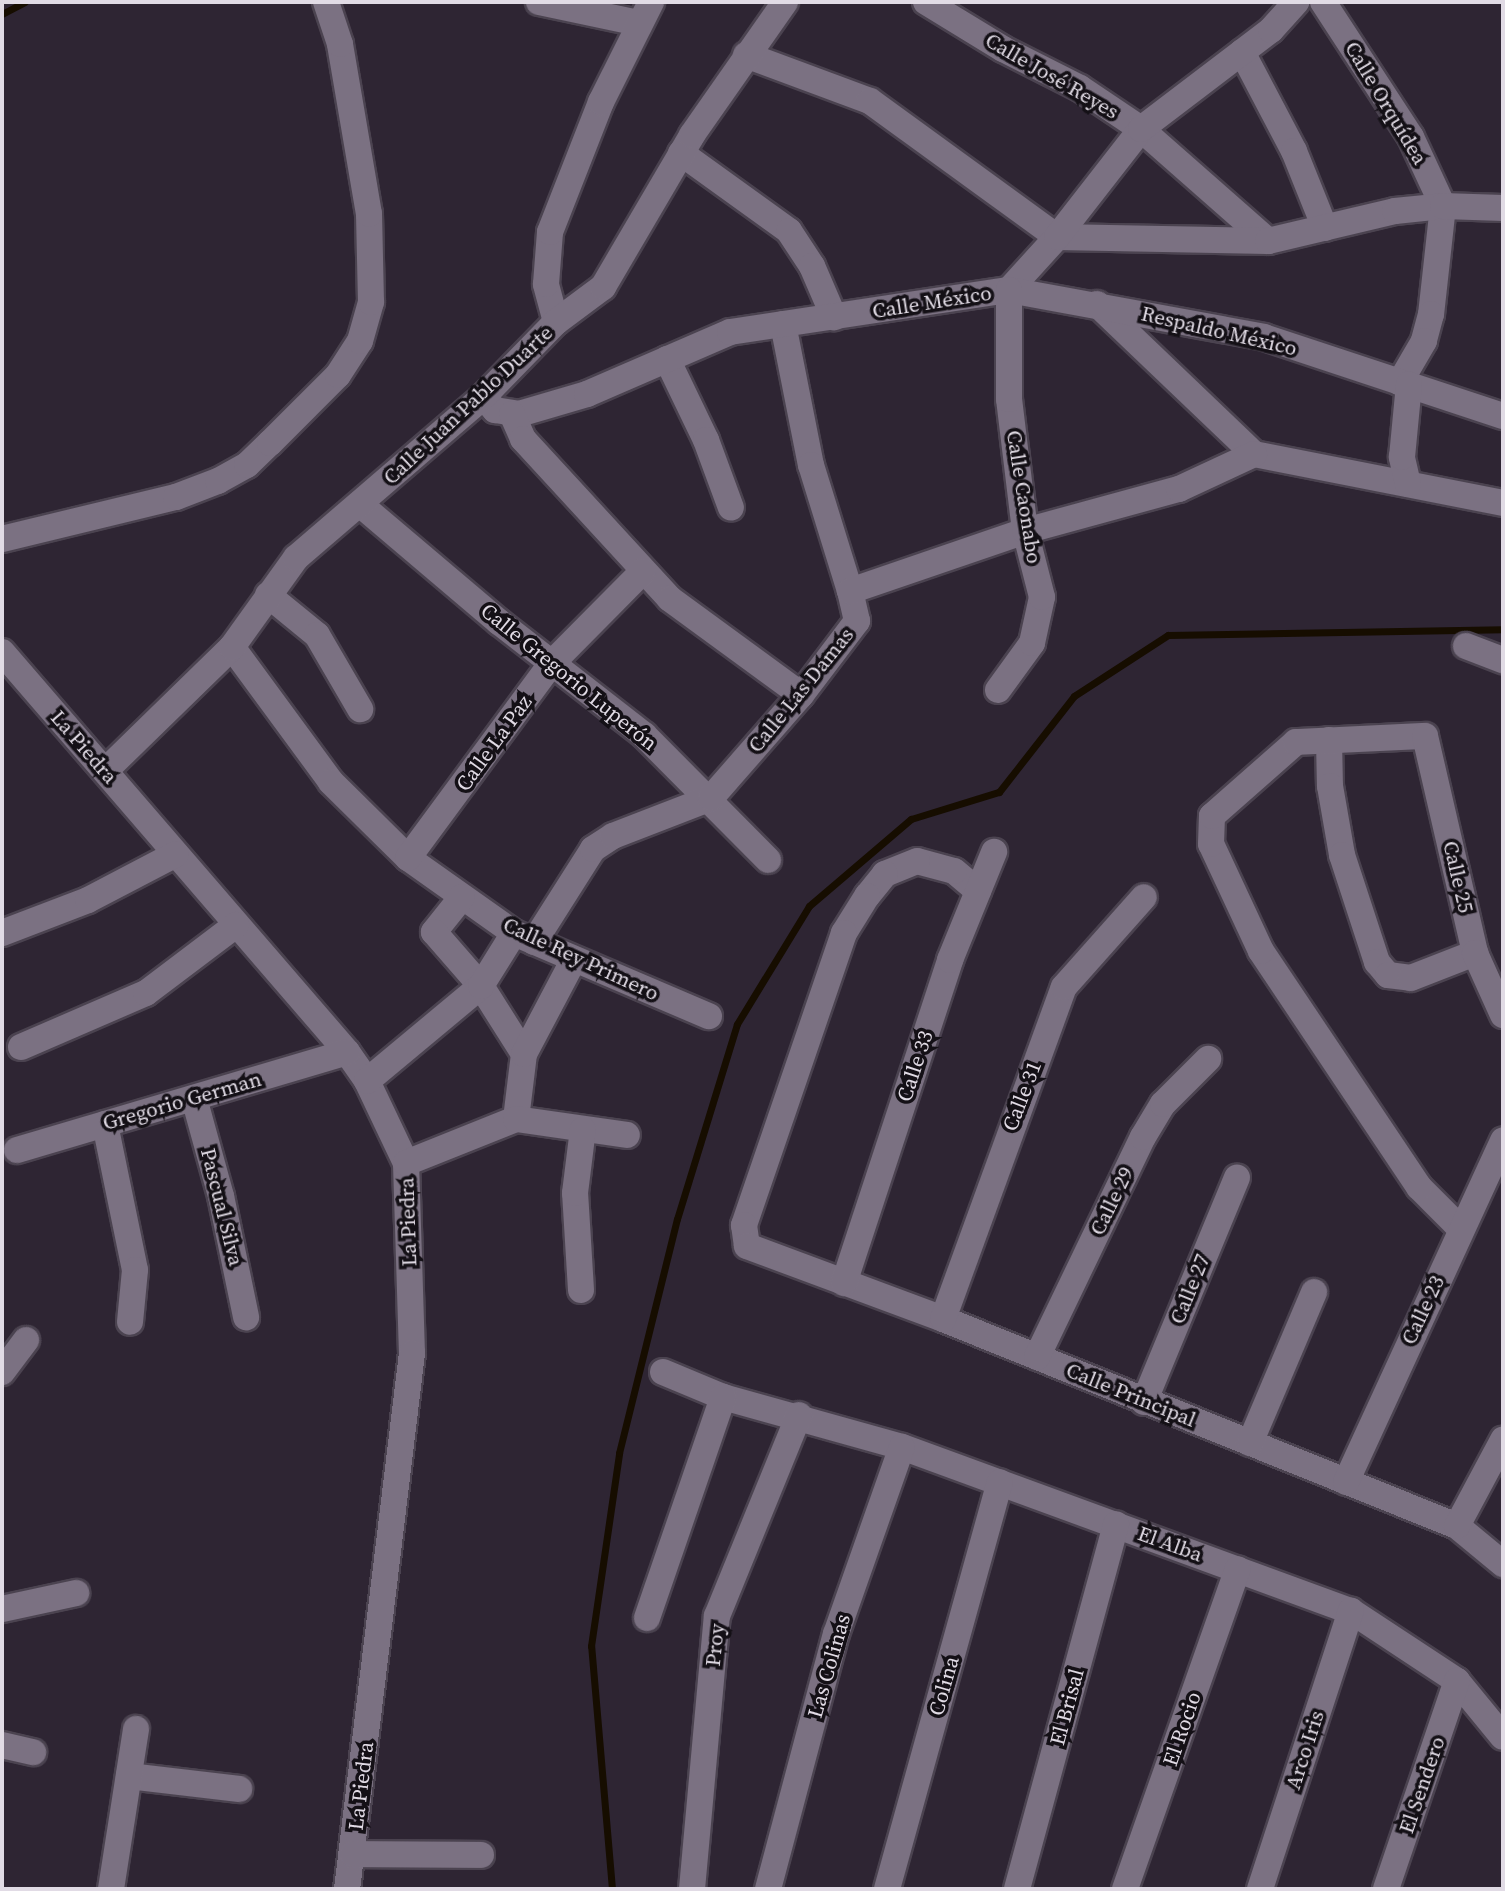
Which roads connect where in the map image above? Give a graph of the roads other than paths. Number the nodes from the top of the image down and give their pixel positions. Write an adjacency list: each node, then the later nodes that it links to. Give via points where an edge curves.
1 (326, 2): 34 (street, via 340,44 369,214 372,302 360,341 338,375 247,466 176,497)
2 (538, 2): 7 (street)
3 (785, 2): 10 (street, Calle Juan Pablo Duarte)
4 (926, 2): 11 (street, Calle José Reyes, via 1080,88)
5 (1296, 2): 9 (street, via 1271,30)
6 (1323, 2): 13 (street, Calle Orquídea, via 1411,137)
7 (566, 5): 8 (street)
8 (645, 13): 21 (street, via 601,102 550,232 546,284)
9 (1242, 52): 11 (street); 15 (street, via 1294,150)
10 (746, 55): 12 (street, Calle Juan Pablo Duarte); 16 (street, via 870,101)
11 (1140, 129): 16 (street); 17 (street, Calle José Reyes)
12 (681, 153): 20 (street, via 789,231 812,266); 21 (street, Calle Juan Pablo Duarte, via 603,287)
13 (1443, 206): 14 (street); 15 (street, via 1395,211); 24 (street, via 1431,314)
14 (1503, 208)
15 (1325, 228): 17 (street)
16 (1057, 237): 17 (street); 18 (street, Calle México)
17 (1268, 241)
18 (1009, 290): 19 (street, Respaldo México); 20 (street, Calle México); 33 (street, Calle Caonabo, via 1009,399)
19 (1097, 304): 24 (street, Respaldo México, via 1264,337); 28 (street)
20 (835, 317): 22 (street, Calle México)
21 (556, 322): 25 (street, Calle Juan Pablo Duarte)
22 (783, 324): 23 (street, Calle México, via 730,332); 36 (street, via 811,465)
23 (667, 359): 26 (street, Calle México, via 587,394); 32 (street, via 706,440)
24 (1404, 383): 27 (street, Respaldo México); 29 (street, via 1402,457)
25 (483, 397): 26 (street, via 495,410); 31 (street, Calle Juan Pablo Duarte)
26 (512, 414): 35 (street, via 523,439)
27 (1503, 416)
28 (1254, 454): 29 (street); 33 (street, via 1179,489)
29 (1408, 484): 30 (street)
30 (1503, 503)
31 (361, 505): 37 (street, Calle Juan Pablo Duarte, via 296,558); 42 (street, Calle Gregorio Luperón)
32 (731, 508)
33 (1025, 531): 36 (street); 44 (street, Calle Caonabo, via 1042,597 1040,621 1032,643)
34 (2, 539)
35 (643, 571): 42 (street, Calle La Paz); 45 (street, via 670,599)
36 (850, 591): 45 (street, Calle Las Damas, via 857,621)
37 (268, 595): 39 (street, Calle Juan Pablo Duarte); 46 (street, via 317,635)
38 (1466, 646): 41 (street)
39 (232, 647): 48 (street, Calle Juan Pablo Duarte); 52 (street, Calle Rey Primero, via 331,782)
40 (2, 652): 43 (street, La Piedra)
41 (1503, 660)
42 (552, 663): 49 (street, Calle Gregorio Luperón, via 644,735); 52 (street, Calle La Paz)
43 (11, 680): 48 (street, La Piedra)
44 (998, 690)
45 (801, 695): 49 (street, Calle Las Damas)
46 (360, 709)
47 (1329, 740): 60 (street, Calle 25, via 1424,736); 60 (street, via 1330,786 1342,855 1377,962 1388,975 1412,978); 79 (street, via 1296,742 1264,769 1212,816 1212,844 1261,951 1419,1187)
48 (105, 771): 51 (street, La Piedra)
49 (711, 798): 53 (street, Calle Gregorio Luperón); 59 (street, Calle Las Damas, via 613,835 593,849)
50 (994, 852): 54 (street, Calle 33)
51 (176, 854): 57 (street, La Piedra); 58 (street, via 88,900)
52 (408, 858): 55 (street, Calle Rey Primero)
53 (768, 860)
54 (978, 891): 80 (street, Calle 33, via 950,960); 80 (street, Calle Principal, via 954,871 916,861 886,874 867,897 844,933 761,1174 744,1225 747,1246)
55 (463, 897): 59 (street, Calle Rey Primero); 62 (street, via 434,932)
56 (1144, 897): 84 (street, Calle 31, via 1064,986)
57 (236, 925): 65 (street, via 146,993); 66 (street, La Piedra)
58 (2, 933)
59 (524, 937): 61 (street, Calle Rey Primero); 62 (street, Calle Las Damas)
60 (1475, 953): 63 (street, Calle 25)
61 (574, 959): 64 (street, Calle Rey Primero); 67 (street)
62 (481, 986): 67 (street); 69 (street, Calle Las Damas)
63 (1503, 1014)
64 (709, 1016)
65 (21, 1047)
66 (347, 1052): 69 (street, La Piedra); 70 (street, Gregorio German)
67 (524, 1054): 71 (street)
68 (1208, 1059): 87 (street, Calle 29, via 1163,1104 1143,1137)
69 (368, 1081): 77 (street, La Piedra)
70 (194, 1098): 72 (street, Gregorio German); 83 (street, Pascual Silva, via 221,1196)
71 (516, 1119): 73 (street); 77 (street)
72 (105, 1124): 76 (street, Gregorio German); 85 (street, via 135,1270)
73 (583, 1129): 74 (street); 81 (street, via 575,1193)
74 (626, 1135)
75 (1503, 1140): 79 (street, Calle 23)
76 (17, 1150)
77 (406, 1163): 113 (street, La Piedra, via 412,1353)
78 (1237, 1177): 91 (street, Calle 27)
79 (1461, 1229): 97 (street, Calle 23)
80 (844, 1283): 84 (street, Calle Principal)
81 (581, 1290)
82 (1314, 1292): 94 (street)
83 (246, 1317)
84 (943, 1319): 87 (street, Calle Principal)
85 (130, 1322)
86 (26, 1340): 88 (street)
87 (1037, 1357): 91 (street, Calle Principal)
88 (2, 1372)
89 (663, 1372): 90 (street, El Alba)
90 (723, 1397): 92 (street, El Alba); 105 (street)
91 (1144, 1402): 94 (street, Calle Principal)
92 (799, 1415): 95 (street, El Alba); 117 (street, Proy, via 717,1616)
93 (1503, 1440): 99 (street)
94 (1250, 1443): 97 (street, Calle Principal)
95 (902, 1447): 96 (street, El Alba); 118 (street, Las Colinas, via 836,1633)
96 (1000, 1482): 98 (street, El Alba); 119 (street, Colina)
97 (1346, 1482): 99 (street, Calle Principal)
98 (1116, 1524): 101 (street, El Alba); 120 (street, El Brisal)
99 (1457, 1526): 100 (street, Calle Principal)
100 (1503, 1564)
101 (1238, 1569): 104 (street, El Alba); 121 (street, El Rocio)
102 (76, 1593): 103 (street)
103 (2, 1609)
104 (1351, 1611): 106 (street, El Alba); 122 (street, Arco Iris)
105 (647, 1618)
106 (1457, 1681): 108 (street, El Alba); 123 (street, El Sendero)
107 (136, 1729): 111 (street)
108 (1503, 1737)
109 (2, 1745): 110 (street)
110 (33, 1752)
111 (130, 1776): 112 (street); 115 (street)
112 (239, 1789)
113 (353, 1854): 114 (street); 116 (street, La Piedra)
114 (481, 1856)
115 (111, 1889)
116 (347, 1889)
117 (691, 1889)
118 (768, 1889)
119 (887, 1889)
120 (1017, 1889)
121 (1125, 1889)
122 (1260, 1889)
123 (1386, 1889)

